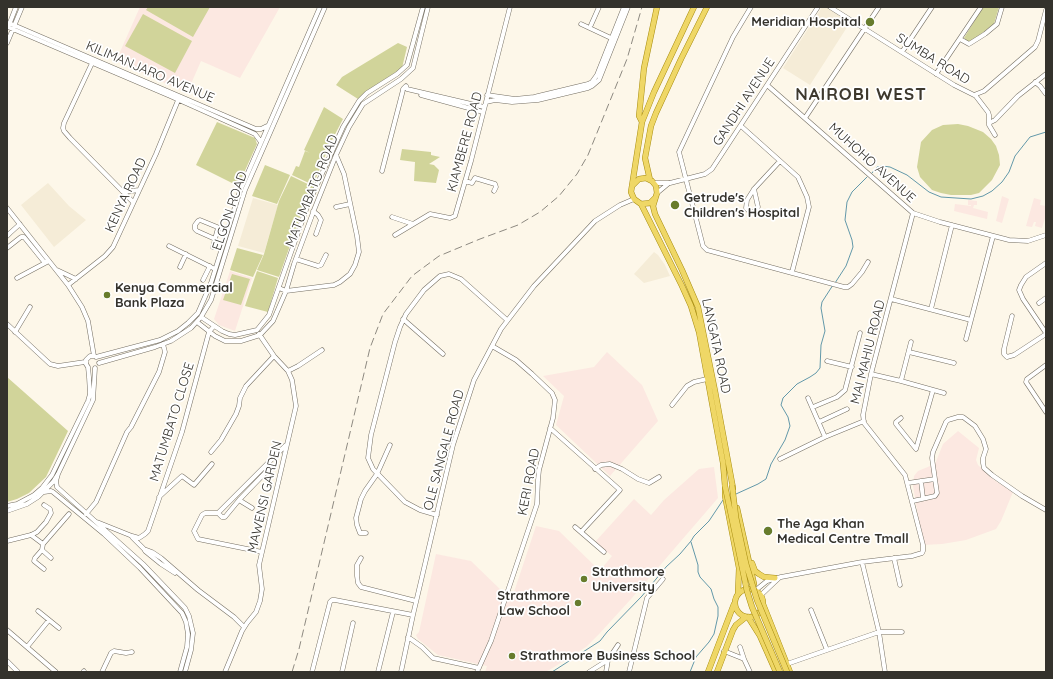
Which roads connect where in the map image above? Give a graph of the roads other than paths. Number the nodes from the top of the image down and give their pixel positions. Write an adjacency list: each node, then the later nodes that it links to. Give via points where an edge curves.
1 (16, 7): 25 (street)
2 (22, 7): 22 (street)
3 (320, 7): 58 (street, ELGON ROAD)
4 (326, 7): 127 (street, ELGON ROAD, via 245,190 211,300)
5 (423, 7): 30 (street, MATUMBATO ROAD)
6 (428, 7): 30 (street, MATUMBATO ROAD)
7 (510, 7): 48 (street, KIAMBERE ROAD)
8 (599, 7): 24 (street)
9 (624, 7): 31 (street)
10 (628, 7): 31 (street)
11 (657, 7): 56 (main road, via 644,68 639,116)
12 (694, 7): 56 (main road)
13 (707, 7): 67 (main road, via 651,126 645,158)
14 (751, 7): 65 (street, via 736,32 680,149 679,157)
15 (818, 7): 43 (street, GANDHI AVENUE)
16 (830, 7): 27 (street, SUMBA ROAD)
17 (879, 7): 27 (street)
18 (932, 7): 34 (street)
19 (981, 7): 32 (street)
20 (1002, 7): 32 (street, via 997,24 985,34 970,44)
21 (1046, 10): 47 (street, SUMBA ROAD, via 1035,47 984,91)
22 (17, 19): 26 (street); 28 (street)
23 (581, 24): 31 (street)
24 (591, 25)
25 (8, 27): 26 (street, KILIMANJARO AVENUE)
26 (14, 28): 28 (street, KILIMANJARO AVENUE); 29 (street)
27 (864, 28): 34 (street, SUMBA ROAD); 55 (street)
28 (23, 32): 29 (street); 35 (street, KILIMANJARO AVENUE)
29 (10, 37): 33 (street)
30 (418, 37): 36 (street, MATUMBATO ROAD, via 407,65); 40 (street, MATUMBATO ROAD, via 413,68)
31 (613, 39): 45 (street, via 599,80 588,88)
32 (960, 39): 37 (street)
33 (7, 43)
34 (902, 52): 37 (street, SUMBA ROAD)
35 (93, 61): 49 (street, KILIMANJARO AVENUE); 73 (street, via 63,128)
36 (397, 74): 39 (street, MATUMBATO ROAD); 40 (street)
37 (936, 74): 47 (street, SUMBA ROAD)
38 (1046, 74): 41 (street)
39 (392, 78): 42 (street); 50 (street, MATUMBATO ROAD)
40 (401, 79): 42 (street, MATUMBATO ROAD); 44 (street)
41 (1035, 82): 46 (street); 57 (street)
42 (395, 83): 44 (street); 52 (street, MATUMBATO ROAD)
43 (767, 85): 55 (street, MUHOHO AVENUE); 59 (street, GANDHI AVENUE)
44 (405, 89): 53 (street); 54 (street); 64 (street)
45 (565, 91): 48 (street, via 515,99); 51 (street, via 549,98 529,101)
46 (1046, 94)
47 (975, 95): 57 (street, via 988,112)
48 (487, 96): 51 (street, KIAMBERE ROAD)
49 (179, 98): 58 (street, KILIMANJARO AVENUE, via 256,129); 61 (street, KILIMANJARO AVENUE, via 255,134); 71 (street, KENYA ROAD)
50 (359, 101): 52 (street); 79 (street, MATUMBATO ROAD, via 343,127)
51 (486, 102): 53 (street, KIAMBERE ROAD)
52 (363, 104): 62 (street, MATUMBATO ROAD)
53 (484, 107): 54 (street, KIAMBERE ROAD)
54 (483, 112): 66 (street, KIAMBERE ROAD)
55 (805, 118): 83 (street, MUHOHO AVENUE)
56 (642, 122): 69 (main road)
57 (989, 123): 60 (street)
58 (268, 126): 61 (street, ELGON ROAD)
59 (741, 126): 63 (street); 65 (street, GANDHI AVENUE, via 712,169 705,174)
60 (995, 135)
61 (261, 142): 91 (street, ELGON ROAD, via 237,197)
62 (336, 155): 77 (street, via 344,174); 82 (street, MATUMBATO ROAD)
63 (780, 160): 70 (street); 112 (street, via 800,180 809,204)
64 (382, 171)
65 (685, 179): 68 (street, GANDHI AVENUE); 112 (street, via 705,248)
66 (465, 181): 72 (street, via 472,183 475,178 495,184); 86 (street, KIAMBERE ROAD, via 455,216 450,218 432,213)
67 (652, 181): 68 (street, GANDHI AVENUE); 69 (main road, via 642,178); 74 (main road, via 657,190)
68 (670, 183): 74 (street, GANDHI AVENUE)
69 (633, 185): 75 (main road, via 631,192)
70 (754, 189): 70 (street, via 758,207 756,211 750,212 746,209 746,203)
71 (139, 190): 73 (street); 76 (street, KENYA ROAD)
72 (494, 191)
73 (123, 192): 76 (street)
74 (656, 195): 78 (main road, via 650,203); 186 (main road, LANGATA ROAD, via 653,206 655,214 698,307)
75 (634, 199): 78 (main road); 129 (street, OLE SANGALE ROAD, via 596,221 534,286)
76 (133, 202): 114 (street, KENYA ROAD, via 113,247)
77 (350, 204): 80 (street); 118 (street, via 359,252 350,274 334,285)
78 (641, 204): 159 (main road, LANGATA ROAD, via 691,306)
79 (307, 207): 82 (street); 87 (street, MATUMBATO ROAD)
80 (336, 207)
81 (7, 208): 85 (street)
82 (314, 210): 90 (street, MATUMBATO ROAD); 92 (street, via 320,220)
83 (913, 213): 88 (street, MUHOHO AVENUE); 120 (street, MAI MAHIU ROAD)
84 (392, 217): 86 (street)
85 (20, 224): 95 (street); 105 (street)
86 (413, 224): 93 (street, KIAMBERE ROAD)
87 (300, 226): 90 (street); 102 (street, MATUMBATO ROAD)
88 (952, 226): 96 (street, MUHOHO AVENUE); 125 (street)
89 (218, 228): 91 (street); 97 (street); 97 (street, via 200,220 195,225 197,231)
90 (307, 229): 104 (street, MATUMBATO ROAD)
91 (227, 231): 111 (street, ELGON ROAD)
92 (316, 234)
93 (395, 235)
94 (1046, 235): 96 (street, MUHOHO AVENUE, via 1023,241)
95 (7, 236)
96 (994, 236): 130 (street)
97 (215, 239): 99 (street)
98 (169, 246): 101 (street)
99 (213, 247)
100 (7, 248): 105 (street, via 24,237)
101 (186, 254): 108 (street); 109 (street)
102 (291, 254): 104 (street); 117 (street, MATUMBATO ROAD)
103 (326, 255): 104 (street, via 318,266)
104 (297, 257): 118 (street, MATUMBATO ROAD)
105 (47, 262): 110 (street); 113 (street)
106 (868, 262): 112 (street, via 846,288)
107 (1046, 264): 138 (street, via 1026,277 1019,290 1022,300)
108 (210, 266): 111 (street); 115 (street)
109 (180, 267)
110 (55, 269): 114 (street); 116 (street)
111 (216, 269): 147 (street, ELGON ROAD, via 198,313 178,331 152,342)
112 (792, 272)
113 (17, 278)
114 (76, 279): 116 (street, KENYA ROAD)
115 (203, 280)
116 (68, 285): 147 (street, via 87,317)
117 (279, 288): 118 (street); 121 (street, MATUMBATO ROAD)
118 (286, 290): 122 (street, MATUMBATO ROAD)
119 (1046, 298): 123 (street)
120 (891, 299): 125 (street); 158 (street, MAI MAHIU ROAD)
121 (275, 300): 122 (street); 134 (street, MATUMBATO ROAD, via 270,315)
122 (281, 302): 139 (street, MATUMBATO ROAD, via 273,321)
123 (1039, 303)
124 (30, 306): 135 (street)
125 (931, 309): 130 (street)
126 (1012, 316): 138 (street, via 1004,348 1007,357)
127 (201, 317): 131 (street, ELGON ROAD); 133 (street)
128 (403, 319): 129 (street, via 424,290 440,276 449,274 461,279); 146 (street); 181 (street, via 394,342 370,441 368,458)
129 (507, 320): 143 (street, OLE SANGALE ROAD)
130 (971, 320): 140 (street)
131 (196, 322): 136 (street); 142 (street, ELGON ROAD, via 181,335)
132 (7, 324): 135 (street)
133 (214, 326): 134 (street, via 235,335); 136 (street, MATUMBATO CLOSE)
134 (257, 330): 139 (street, MAWENSI GARDEN)
135 (15, 332): 150 (street, via 50,364 58,366)
136 (209, 332): 139 (street, via 225,340 241,341); 189 (street, MATUMBATO CLOSE, via 182,432)
137 (860, 333): 154 (street)
138 (1046, 334)
139 (260, 335): 148 (street, MAWENSI GARDEN)
140 (966, 339)
141 (911, 342): 145 (street)
142 (163, 344): 151 (street, ELGON ROAD); 199 (street, via 165,352 159,372 127,432 96,502)
143 (492, 346): 171 (street, KERI ROAD, via 516,360 554,396); 201 (street, OLE SANGALE ROAD, via 470,391 456,435)
144 (322, 350): 157 (street)
145 (909, 352): 152 (street); 160 (street)
146 (443, 354)
147 (95, 356): 150 (street, via 88,357); 151 (street)
148 (274, 356): 157 (street, MAWENSI GARDEN); 175 (street, via 246,386 238,410)
149 (827, 361): 154 (street)
150 (86, 362): 155 (street)
151 (99, 363): 156 (street)
152 (954, 363)
153 (1046, 365): 167 (street, via 1026,382)
154 (852, 367): 165 (street, via 842,394)
155 (88, 368): 156 (street); 194 (street, via 88,401 52,475 34,495)
156 (94, 368): 180 (street, via 93,400)
157 (288, 371): 173 (street, MAWENSI GARDEN, via 296,406)
158 (871, 374): 160 (street); 169 (street, MAI MAHIU ROAD)
159 (707, 379): 164 (street, via 687,386); 188 (main road, LANGATA ROAD, via 723,463)
160 (901, 380): 161 (street)
161 (933, 390): 162 (street); 168 (street, via 916,449 896,424)
162 (944, 393)
163 (808, 398): 165 (street)
164 (672, 405)
165 (813, 407): 170 (street)
166 (847, 409): 170 (street)
167 (1046, 412)
168 (901, 418)
169 (864, 421): 172 (street); 185 (street, MAI MAHIU ROAD, via 901,468)
170 (819, 422): 172 (street)
171 (550, 428): 178 (street); 252 (street, KERI ROAD, via 538,480 537,504 491,641)
172 (825, 437): 176 (street)
173 (287, 444): 198 (street); 213 (street, MAWENSI GARDEN)
174 (390, 445): 181 (street)
175 (211, 452)
176 (780, 459)
177 (212, 464): 189 (street, via 194,485 182,476)
178 (595, 469): 182 (street, via 610,464 649,483); 205 (street, via 620,490)
179 (265, 473): 191 (street)
180 (58, 474): 187 (street); 199 (street, via 57,487)
181 (377, 474): 201 (street, via 405,502); 206 (street, via 364,491 356,518 359,531 362,534)
182 (659, 477)
183 (935, 479): 184 (street); 190 (street, via 937,493 935,496); 196 (street, via 933,452 945,425 948,420 963,417 974,426 983,439 986,449 982,463 984,468)
184 (921, 481): 185 (street); 190 (street)
185 (908, 483): 192 (street, MAI MAHIU ROAD)
186 (732, 485): 211 (main road, LANGATA ROAD); 271 (main road, LANGATA ROAD, bridge, via 746,564 757,600)
187 (44, 492): 197 (street, via 27,504); 202 (street, via 53,492)
188 (725, 496): 224 (main road, LANGATA ROAD, via 738,568); 270 (main road, LANGATA ROAD, bridge, via 752,607)
189 (158, 497): 208 (street, MATUMBATO CLOSE, via 150,526 145,534 139,538)
190 (923, 498): 192 (street)
191 (239, 500): 195 (street); 198 (street, via 225,517)
192 (913, 501): 217 (street, MAI MAHIU ROAD, via 924,545 923,551 912,556)
193 (44, 505): 207 (street, via 51,511 50,516 37,532)
194 (7, 506)
195 (252, 508)
196 (1046, 510)
197 (7, 511)
198 (218, 512): 213 (street, via 202,515 194,531 198,539)
199 (87, 513): 202 (street); 203 (street)
200 (69, 514): 210 (street)
201 (437, 515): 226 (street, OLE SANGALE ROAD)
202 (83, 517): 256 (street, via 134,563 182,613 188,634)
203 (97, 522): 208 (street); 257 (street, via 143,564 185,608 193,633)
204 (575, 527): 205 (street)
205 (581, 532): 214 (street)
206 (366, 533)
207 (31, 535): 209 (street); 210 (street)
208 (132, 536): 236 (street, via 144,549 161,558)
209 (7, 541)
210 (43, 544): 212 (street)
211 (745, 546): 220 (main road, via 755,571 764,576); 223 (main road, LANGATA ROAD)
212 (42, 550): 215 (street); 219 (street, via 34,561)
213 (262, 552): 236 (street, MAWENSI GARDEN, via 259,565 262,594 256,612)
214 (604, 552)
215 (50, 558)
216 (361, 558): 226 (street, via 357,565 357,576 361,587)
217 (894, 558): 218 (street, MAI MAHIU ROAD); 222 (street)
218 (862, 562): 220 (street, MAI MAHIU ROAD); 239 (street)
219 (44, 569)
220 (778, 577): 223 (street); 225 (street)
221 (663, 579): 265 (street, via 647,598)
222 (900, 585)
223 (755, 590): 224 (main road, via 746,588); 225 (main road)
224 (738, 593): 227 (main road)
225 (761, 595): 228 (main road)
226 (416, 601): 232 (street, OLE SANGALE ROAD)
227 (734, 604): 233 (main road, via 737,611); 266 (main road)
228 (763, 604): 233 (main road, via 758,614); 251 (main road)
229 (811, 610): 245 (street)
230 (38, 611): 234 (street)
231 (393, 612): 232 (street); 259 (street, via 332,600); 261 (street)
232 (413, 615): 241 (street, OLE SANGALE ROAD)
233 (747, 617): 246 (main road, via 736,625); 269 (main road, via 760,636)
234 (49, 620): 237 (street); 244 (street)
235 (353, 623): 260 (street)
236 (244, 627): 258 (street, MAWENSI GARDEN)
237 (59, 628)
238 (7, 630): 244 (street)
239 (879, 632): 240 (street); 245 (street); 273 (street)
240 (902, 632)
241 (408, 638): 252 (street, via 422,647 432,658); 262 (street, OLE SANGALE ROAD)
242 (618, 646): 249 (street)
243 (740, 646): 248 (street)
244 (27, 647): 254 (street)
245 (827, 650): 251 (street)
246 (724, 651): 248 (street); 267 (main road)
247 (132, 652): 255 (street, via 110,653)
248 (744, 659): 268 (street)
249 (608, 660): 263 (street); 264 (street)
250 (7, 661): 253 (street)
251 (787, 664): 272 (main road)
252 (478, 670)
253 (18, 672)
254 (56, 672)
255 (102, 672)
256 (180, 672)
257 (185, 672)
258 (225, 672)
259 (312, 672)
260 (342, 672)
261 (378, 672)
262 (401, 672)
263 (589, 672)
264 (606, 672)
265 (629, 672)
266 (708, 672)
267 (717, 672)
268 (750, 672)
269 (776, 672)
270 (780, 672)
271 (786, 672)
272 (790, 672)
273 (885, 672)

